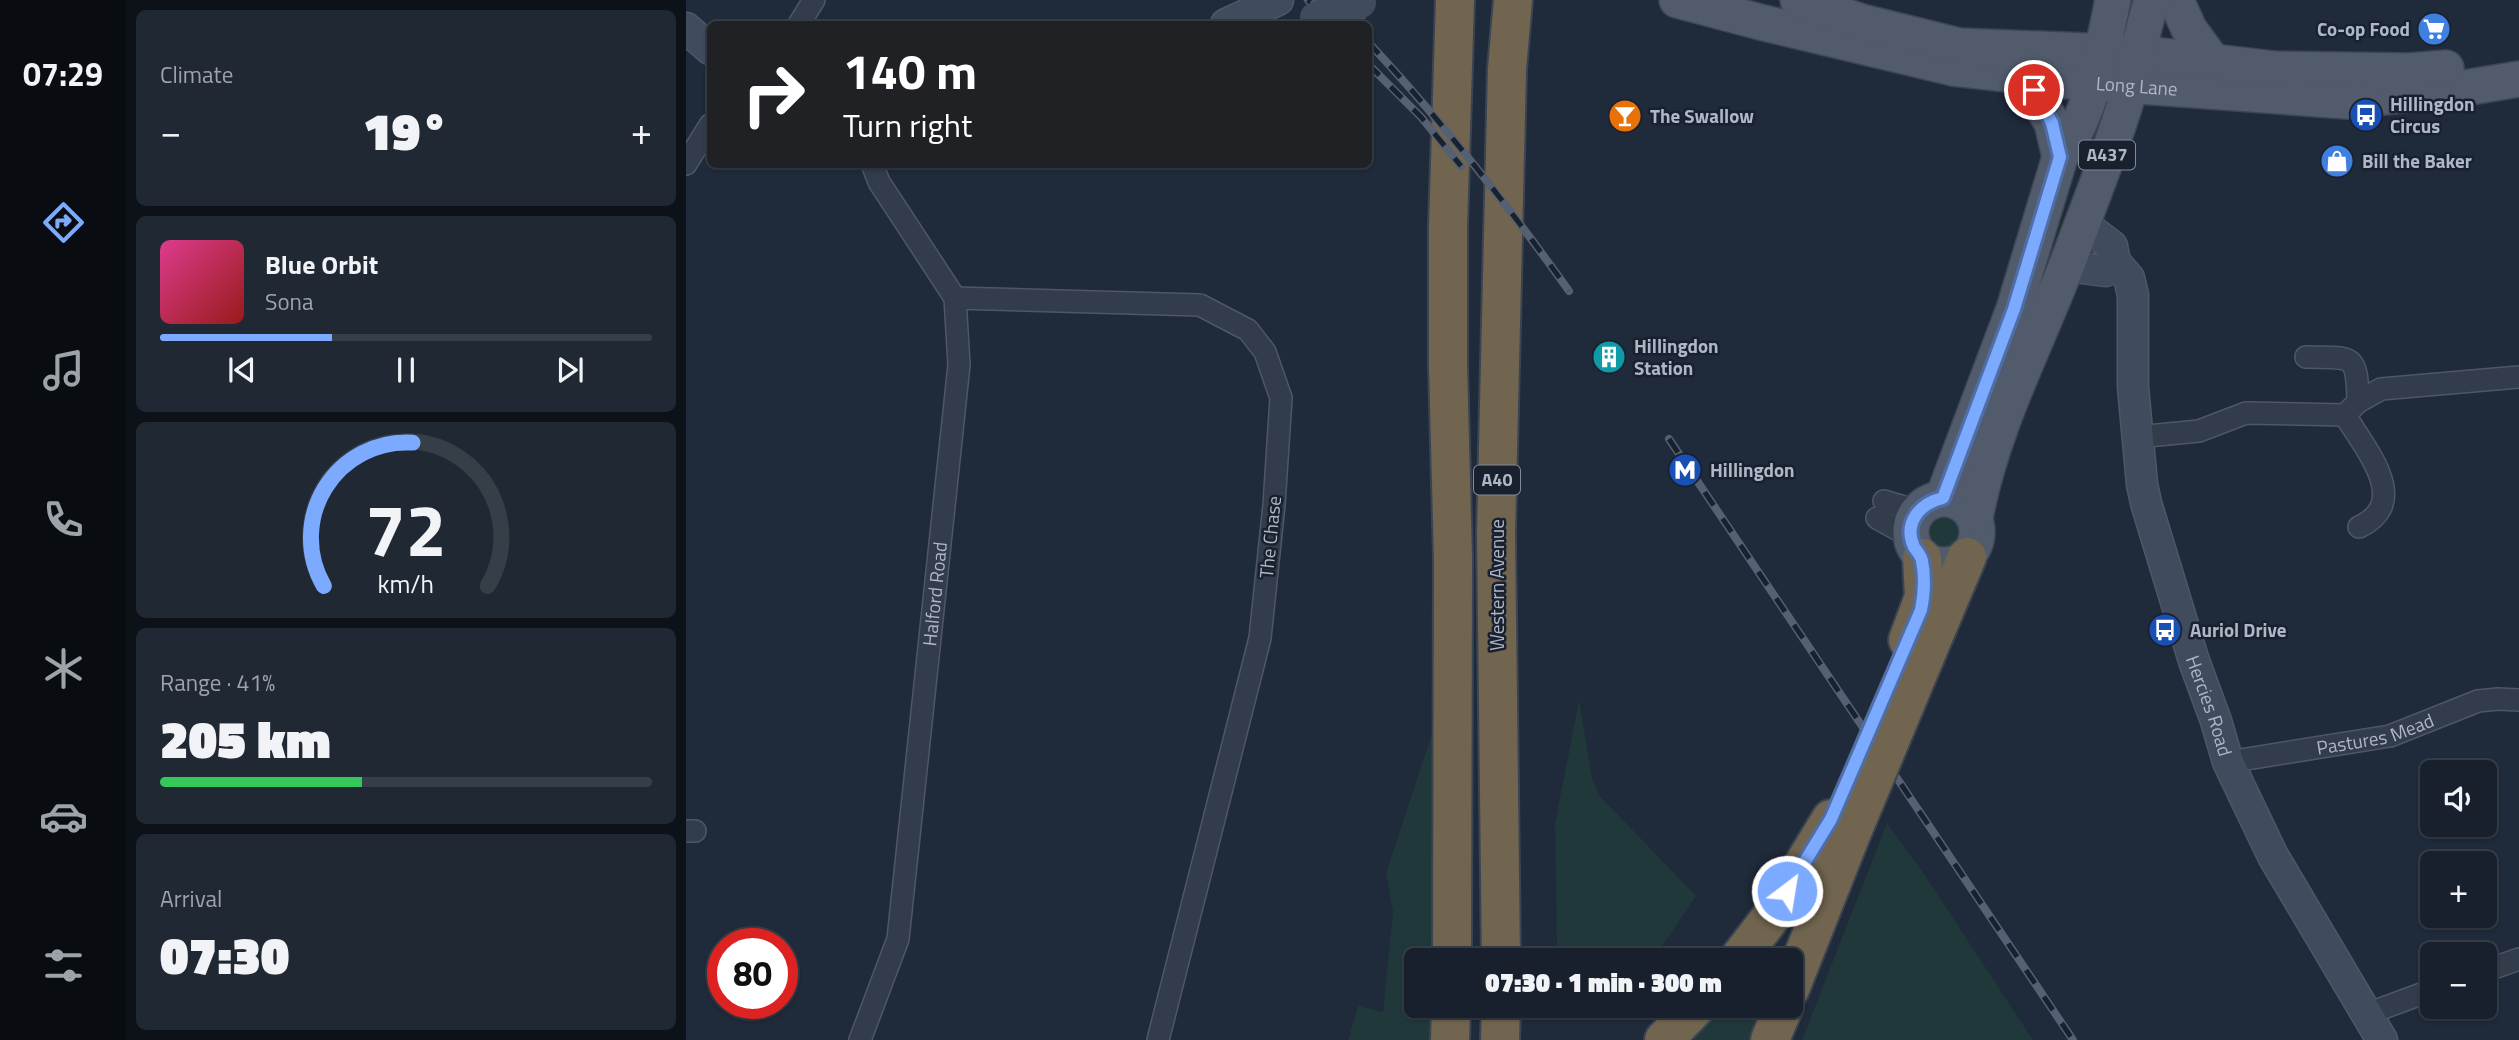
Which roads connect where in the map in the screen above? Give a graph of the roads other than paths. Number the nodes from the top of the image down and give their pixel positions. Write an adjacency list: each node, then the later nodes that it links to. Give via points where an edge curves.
1 (814, 0): 11 (street)
2 (1278, 0): 12 (street)
3 (1455, 0): 42 (highway, A40, via 1448,227)
4 (1513, 0): 43 (highway, Western Avenue / A40, via 1507,69 1496,533)
5 (1677, 0): 20 (main road, Long Lane, via 1953,68)
6 (1798, 0): 18 (main road, Long Lane, via 1862,22 1959,46)
7 (2113, 0): 18 (main road)
8 (2152, 0): 19 (main road, A437)
9 (2176, 0): 17 (main road, via 2189,29)
10 (1366, 1): 13 (street, bridge)
11 (801, 21)
12 (1232, 21)
13 (1307, 21)
14 (686, 28): 15 (street)
15 (707, 46)
16 (2519, 60): 17 (main road, Long Lane, via 2410,71 2274,69)
17 (2213, 62): 19 (main road, Long Lane)
18 (2099, 68): 19 (main road, Long Lane); 20 (main road, Long Lane); 23 (main road, via 2075,136)
19 (2133, 69): 21 (main road, Long Lane, via 2346,101); 26 (main road, A437)
20 (2025, 77): 23 (main road, via 2052,123)
21 (2519, 79)
22 (707, 130): 24 (street)
23 (2060, 157): 35 (main road, A437, via 2014,309)
24 (686, 164)
25 (874, 168): 29 (street, Halford Road)
26 (2082, 223): 27 (street, Hercies Road, via 2112,246); 28 (main road, A437)
27 (2115, 262): 28 (street, via 2105,271); 33 (street, Hercies Road, via 2130,278 2133,295)
28 (2066, 265): 34 (main road, A437, via 1997,432)
29 (955, 298): 54 (street, Halford Road, via 960,365 898,939); 55 (street, The Chase, via 1200,305 1248,330 1265,352 1281,398 1260,638)
30 (2306, 358): 32 (street, via 2352,361 2357,370)
31 (2519, 377): 32 (street, via 2381,389)
32 (2351, 409): 33 (street, via 2246,413 2199,431); 36 (street, via 2385,490 2378,514)
33 (2137, 437): 40 (street, Hercies Road, via 2146,503)
34 (1975, 518): 35 (main road, via 1956,500); 37 (main road, via 1976,546)
35 (1925, 525): 35 (street, via 1880,510 1912,509); 37 (main road, via 1933,564 1957,564); 38 (highway, via 1924,597)
36 (2359, 527)
37 (1967, 557): 38 (highway)
38 (1907, 670): 41 (highway)
39 (2519, 700): 40 (street, Pastures Mead, via 2478,701 2389,736)
40 (2228, 762): 49 (street, Hercies Road, via 2273,856)
41 (1841, 828): 44 (highway); 45 (highway)
42 (1452, 948)
43 (1500, 948)
44 (1747, 948)
45 (1803, 948)
46 (2519, 959): 47 (street)
47 (2497, 967)
48 (2420, 994): 49 (street)
49 (2367, 1014): 60 (street, Hercies Road)
50 (1451, 1018): 56 (highway)
51 (1501, 1018): 57 (highway)
52 (1685, 1018): 58 (highway)
53 (1779, 1018): 59 (highway)
54 (860, 1040)
55 (1157, 1040)
56 (1450, 1040)
57 (1500, 1040)
58 (1664, 1040)
59 (1770, 1040)
60 (2382, 1040)

